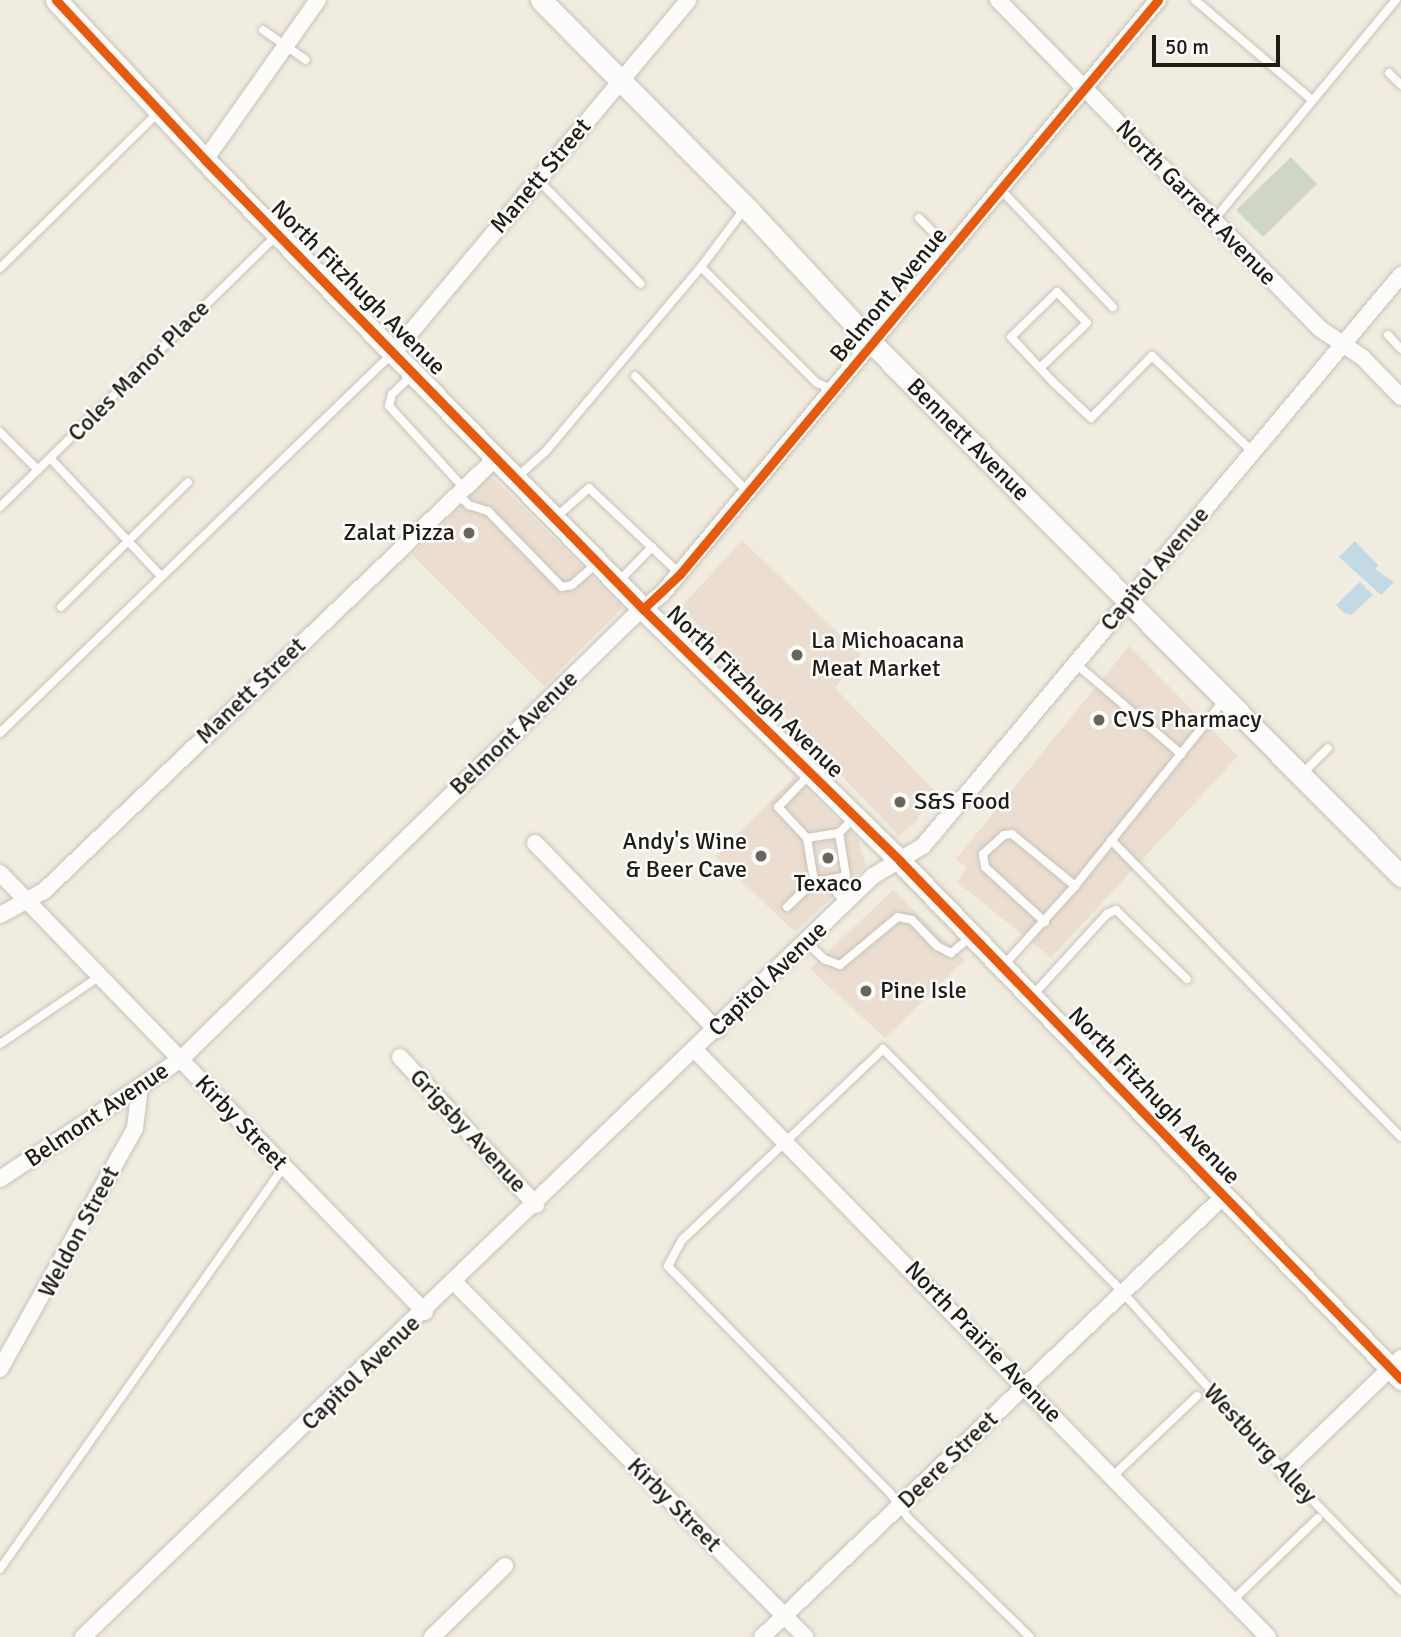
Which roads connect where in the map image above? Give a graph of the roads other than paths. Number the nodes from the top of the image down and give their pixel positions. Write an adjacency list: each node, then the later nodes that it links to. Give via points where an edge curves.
1 (56, 0): 17 (street, North Fitzhugh Avenue)
2 (318, 0): 10 (street)
3 (541, 0): 13 (street, Bennett Avenue)
4 (688, 0): 13 (street, Manett Street)
5 (998, 0): 15 (street, North Garrett Avenue)
6 (1158, 0): 15 (street, Belmont Avenue)
7 (1195, 0): 16 (lane)
8 (1395, 0): 16 (lane)
9 (263, 30): 10 (lane)
10 (286, 46): 11 (lane); 18 (street)
11 (306, 60)
12 (1389, 73): 14 (lane)
13 (622, 80): 19 (street, Manett Street); 21 (street, Bennett Avenue)
14 (1401, 85)
15 (1085, 89): 20 (street, Belmont Avenue); 23 (street, North Garrett Avenue)
16 (1312, 100): 23 (lane)
17 (160, 111): 18 (street, North Fitzhugh Avenue); 27 (lane)
18 (205, 160): 24 (street, North Fitzhugh Avenue)
19 (538, 180): 29 (lane); 35 (street, Manett Street)
20 (1001, 190): 25 (street, Belmont Avenue); 30 (lane)
21 (747, 207): 26 (lane); 32 (street, Bennett Avenue)
22 (919, 218): 25 (lane)
23 (1213, 221): 33 (street, North Garrett Avenue, via 1319,328)
24 (278, 234): 35 (street, North Fitzhugh Avenue); 43 (lane, Coles Manor Place)
25 (951, 250): 32 (street, Belmont Avenue)
26 (701, 267): 39 (lane, via 817,383); 46 (lane, via 546,451)
27 (0, 268)
28 (1401, 275): 33 (street, Capitol Avenue)
29 (641, 284)
30 (1113, 307)
31 (1388, 335): 34 (lane)
32 (873, 344): 39 (street, Belmont Avenue); 58 (street, Bennett Avenue)
33 (1343, 344): 40 (street, North Garrett Avenue); 42 (street, Capitol Avenue)
34 (1401, 349)
35 (395, 351): 37 (street, North Fitzhugh Avenue); 56 (lane)
36 (1040, 368): 36 (lane, via 1011,337 1056,292 1087,323); 42 (lane, via 1091,418 1152,356)
37 (415, 372): 44 (street, North Fitzhugh Avenue); 48 (lane, via 392,394 389,406)
38 (635, 376): 49 (lane)
39 (834, 390): 49 (street, Belmont Avenue)
40 (1401, 397)
41 (0, 432): 45 (lane)
42 (1254, 453): 58 (street, Capitol Avenue)
43 (50, 458): 45 (lane, Coles Manor Place); 52 (lane)
44 (496, 458): 46 (street, North Fitzhugh Avenue); 48 (street, Manett Street)
45 (38, 470): 50 (lane, Coles Manor Place)
46 (516, 478): 51 (street, North Fitzhugh Avenue)
47 (188, 482): 52 (lane)
48 (460, 490): 54 (lane, via 469,505 488,512 562,587 572,585); 79 (street, Manett Street, via 44,891)
49 (749, 492): 55 (street, Belmont Avenue)
50 (1, 505)
51 (555, 518): 53 (lane, via 589,488); 54 (street, North Fitzhugh Avenue)
52 (128, 541): 56 (lane); 59 (lane)
53 (652, 547): 55 (lane); 57 (lane)
54 (598, 562): 57 (street, North Fitzhugh Avenue)
55 (680, 575): 60 (street, Belmont Avenue)
56 (161, 576): 63 (lane)
57 (618, 582): 60 (street, North Fitzhugh Avenue)
58 (1127, 602): 61 (street, Capitol Avenue); 62 (street, Bennett Avenue)
59 (61, 607)
60 (643, 609): 66 (street, North Fitzhugh Avenue); 94 (street, Belmont Avenue)
61 (1075, 663): 65 (lane); 73 (street, Capitol Avenue, via 923,846)
62 (1226, 696): 65 (lane); 67 (street, Bennett Avenue)
63 (0, 733)
64 (1328, 748): 67 (lane)
65 (1181, 754): 71 (lane)
66 (811, 774): 68 (street, North Fitzhugh Avenue); 70 (lane, via 778,807)
67 (1302, 774): 75 (street, Bennett Avenue)
68 (855, 817): 69 (lane); 73 (street, North Fitzhugh Avenue)
69 (839, 833): 70 (lane); 76 (lane, via 846,876)
70 (807, 838): 77 (lane)
71 (1111, 840): 78 (lane); 96 (lane)
72 (535, 843): 90 (street)
73 (900, 861): 80 (street, Capitol Avenue, via 873,876); 84 (street, North Fitzhugh Avenue)
74 (0, 873): 79 (street, Kirby Street)
75 (1401, 876)
76 (827, 880): 77 (lane); 80 (lane)
77 (814, 881): 81 (lane)
78 (1075, 886): 83 (lane); 83 (lane, via 1012,834 1004,835 984,854 985,867)
79 (26, 901): 82 (street, Manett Street); 87 (street, Kirby Street)
80 (845, 903): 85 (street, Capitol Avenue)
81 (787, 907)
82 (0, 915)
83 (1045, 922): 86 (lane)
84 (972, 936): 85 (lane, via 951,953 937,946 912,920 898,917 840,965 824,959); 86 (street, North Fitzhugh Avenue)
85 (806, 942): 90 (street, Capitol Avenue)
86 (1003, 967): 89 (street, North Fitzhugh Avenue)
87 (100, 976): 91 (lane); 94 (street, Kirby Street)
88 (1187, 979): 89 (lane, via 1116,910 1107,914)
89 (1031, 997): 100 (street, North Fitzhugh Avenue)
90 (717, 1030): 92 (street, Capitol Avenue)
91 (0, 1044)
92 (695, 1050): 97 (street, North Prairie Avenue); 101 (street, Capitol Avenue)
93 (400, 1057): 101 (street, Grigsby Avenue)
94 (180, 1060): 95 (street, Belmont Avenue); 98 (street, Kirby Street)
95 (140, 1089): 99 (street, Belmont Avenue); 106 (street, Weldon Street, via 135,1128)
96 (1401, 1137)
97 (785, 1140): 103 (lane, Westburg Alley, via 883,1049); 107 (street, North Prairie Avenue); 111 (lane, via 682,1240 668,1266)
98 (284, 1167): 104 (street, Kirby Street); 114 (lane)
99 (0, 1179)
100 (1224, 1196): 103 (street, Deere Street); 105 (street, North Fitzhugh Avenue)
101 (536, 1205): 102 (street, Capitol Avenue)
102 (455, 1283): 104 (street, Capitol Avenue); 117 (street, Kirby Street)
103 (1123, 1293): 107 (street, Deere Street); 109 (lane, Westburg Alley)
104 (425, 1312): 118 (street, Capitol Avenue)
105 (1397, 1368): 109 (street)
106 (0, 1369)
107 (1026, 1385): 110 (street, North Prairie Avenue); 111 (street, Deere Street)
108 (1197, 1396): 110 (lane)
109 (1284, 1471): 115 (lane, Westburg Alley)
110 (1113, 1476): 116 (street, North Prairie Avenue)
111 (900, 1507): 117 (street, Deere Street); 122 (lane)
112 (1318, 1518): 116 (lane)
113 (505, 1566): 119 (street)
114 (0, 1569)
115 (1401, 1591)
116 (1233, 1600): 123 (street, North Prairie Avenue)
117 (784, 1616): 120 (street, Deere Street); 121 (street, Kirby Street)
118 (83, 1637)
119 (432, 1637)
120 (762, 1637)
121 (805, 1637)
122 (1030, 1637)
123 (1268, 1637)

